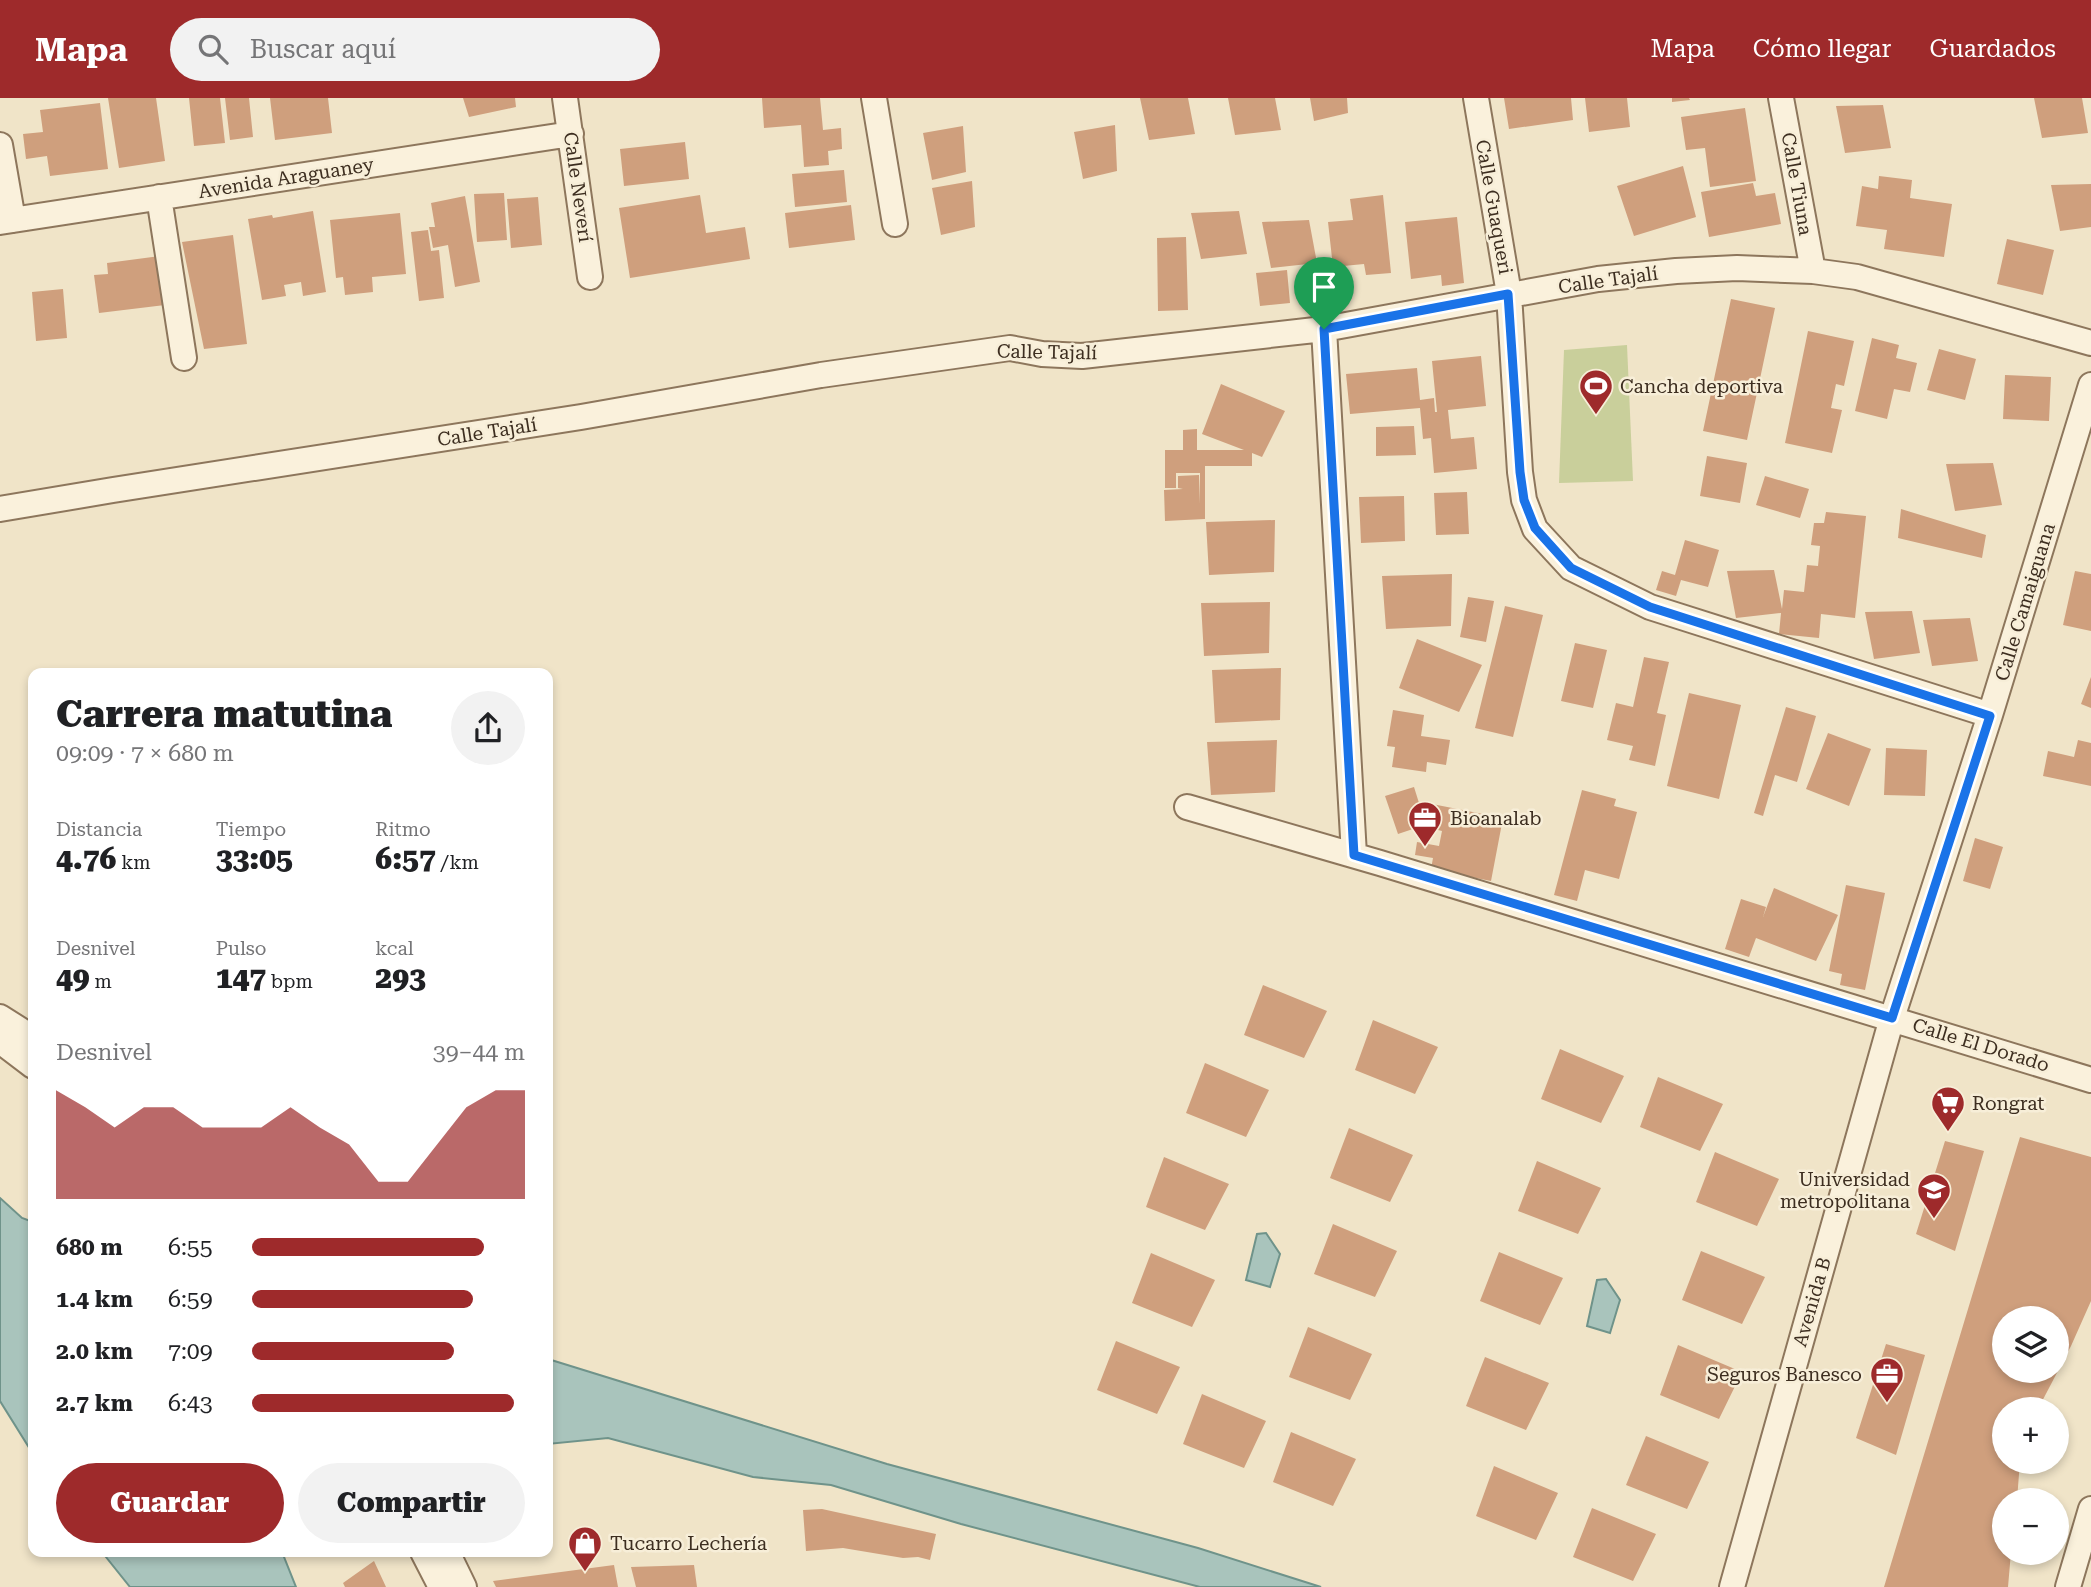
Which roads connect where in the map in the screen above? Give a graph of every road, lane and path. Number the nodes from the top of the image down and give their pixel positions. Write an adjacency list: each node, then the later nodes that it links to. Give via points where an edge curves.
1 (565, 98): 5 (street, Calle Neverí)
2 (874, 98): 9 (street)
3 (1476, 98): 12 (street, Calle Guaqueri)
4 (1782, 98): 10 (street, Calle Tiuna)
5 (571, 134): 7 (street, Avenida Araguaney); 11 (street, Calle Neverí)
6 (0, 145): 8 (street)
7 (159, 197): 8 (street, Avenida Araguaney); 15 (street)
8 (6, 221)
9 (895, 224)
10 (1813, 271): 12 (street, Calle Tajalí, via 1676,271); 14 (street, Calle Tajalí, via 1857,277)
11 (590, 277)
12 (1508, 294): 13 (street, Calle Tajalí); 18 (street, Calle Guaqueri, via 1524,500 1535,528 1571,568 1650,607)
13 (1324, 329): 17 (street, Calle Tajalí, via 1082,356 1010,348); 20 (street)
14 (2091, 342)
15 (184, 358)
16 (2091, 385): 18 (street, Calle Camaiguana)
17 (0, 509)
18 (1990, 716): 22 (street, Calle Camaiguana)
19 (1187, 807): 20 (street, Calle El Dorado)
20 (1354, 855): 22 (street, Calle El Dorado)
21 (0, 1017): 23 (street)
22 (1892, 1018): 26 (street, Calle El Dorado); 32 (street, Avenida B)
23 (28, 1035)
24 (0, 1041): 25 (street)
25 (28, 1062)
26 (2091, 1080)
27 (2091, 1508): 33 (street)
28 (425, 1557): 30 (street)
29 (449, 1557): 31 (street)
30 (440, 1587)
31 (464, 1587)
32 (1732, 1587)
33 (2068, 1587)

